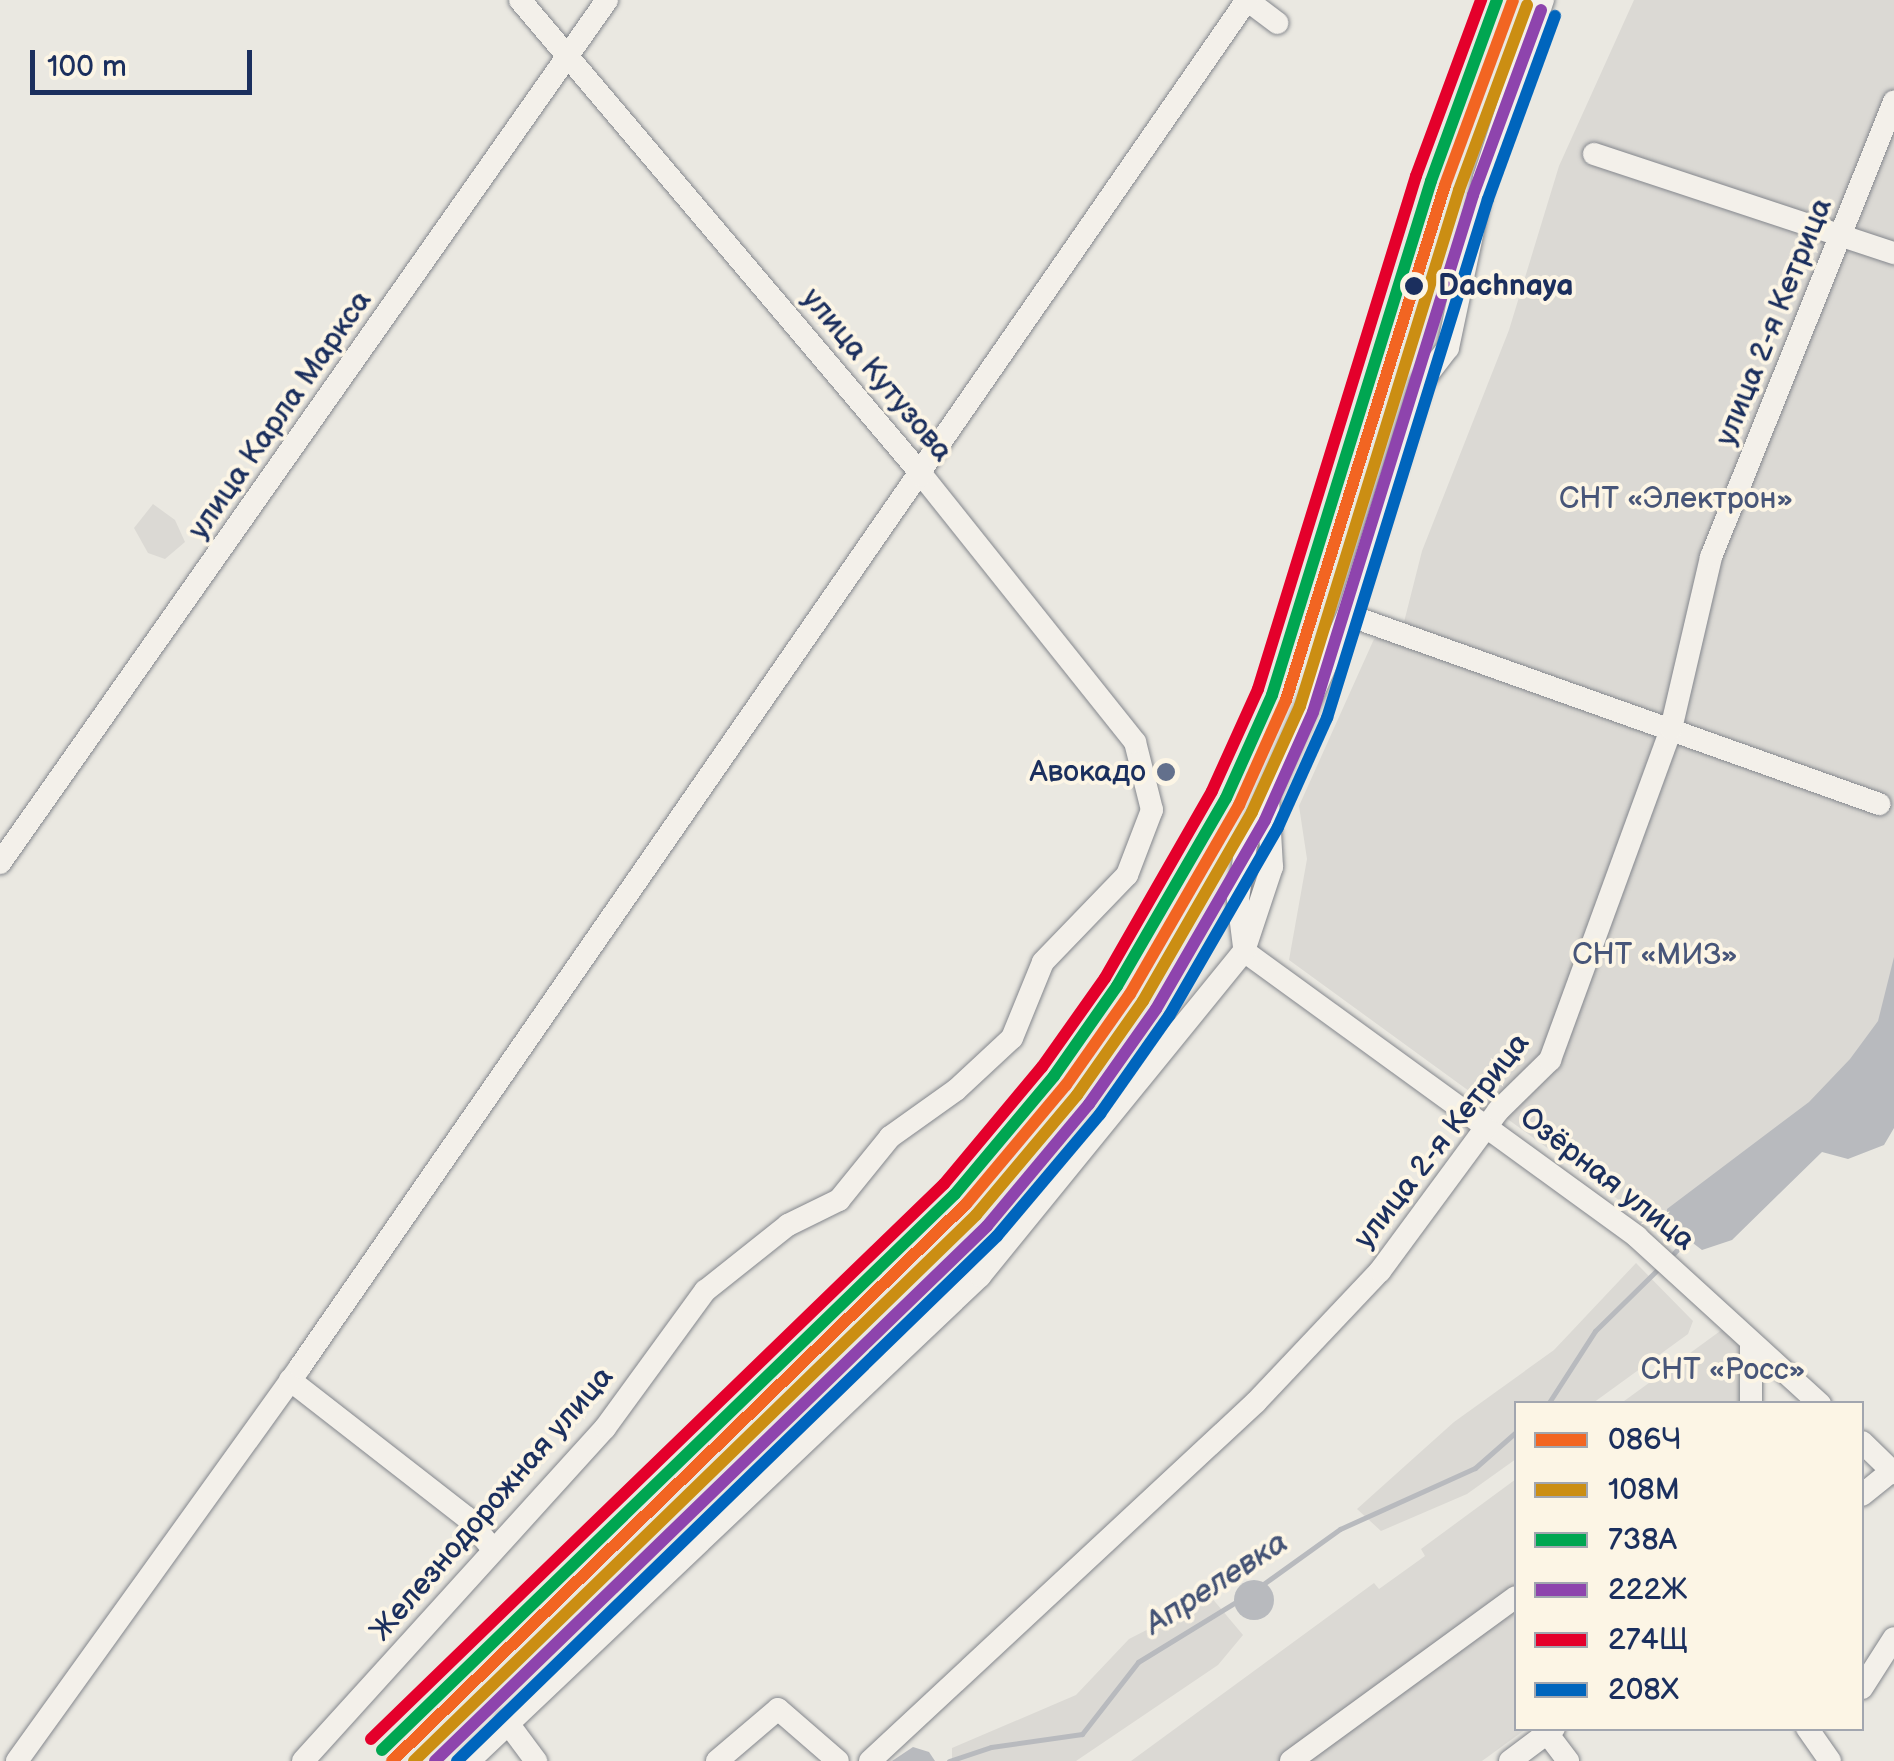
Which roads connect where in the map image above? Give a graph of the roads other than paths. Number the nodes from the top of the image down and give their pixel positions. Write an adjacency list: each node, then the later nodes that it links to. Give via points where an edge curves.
1 (520, 0): 6 (street, улица Кутузова)
2 (607, 0): 6 (street, улица Карла Маркса)
3 (1247, 0): 5 (street); 11 (street)
4 (1543, 0): 12 (street, via 1484,178 1456,324 1410,414)
5 (1277, 23)
6 (569, 57): 11 (street, улица Кутузова); 16 (street, улица Карла Маркса)
7 (1894, 101): 9 (street, улица 2-я Кетрица)
8 (1594, 154): 9 (street)
9 (1842, 234): 10 (street); 13 (street, улица 2-я Кетрица, via 1712,557)
10 (1894, 253)
11 (922, 475): 15 (street, улица Кутузова, via 1135,742); 20 (street)
12 (1348, 615): 13 (street); 17 (street, via 1240,871)
13 (1671, 730): 14 (street); 18 (street, улица 2-я Кетрица, via 1550,1060)
14 (1878, 804)
15 (1152, 810): 26 (street, Железнодорожная улица, via 1127,875 1043,962 1012,1038 890,1138 839,1200 788,1225 705,1291 605,1428)
16 (0, 863)
17 (1244, 950): 18 (street, Озёрная улица); 30 (street, via 980,1276)
18 (1490, 1124): 19 (street, Озёрная улица, via 1650,1249); 41 (street, улица 2-я Кетрица, via 1380,1271 1256,1402)
19 (1751, 1346): 21 (street); 22 (street, Озёрная улица)
20 (290, 1380): 26 (street, via 466,1517); 35 (street)
21 (1750, 1401)
22 (1816, 1401)
23 (1864, 1444): 24 (street)
24 (1893, 1472): 25 (street)
25 (1864, 1494)
26 (492, 1548): 36 (street, Железнодорожная улица)
27 (1514, 1599): 42 (street)
28 (1894, 1638): 29 (street)
29 (1864, 1685)
30 (507, 1722): 37 (street); 38 (street)
31 (1550, 1731): 43 (street); 44 (street)
32 (1808, 1731): 34 (street)
33 (1834, 1731): 34 (street)
34 (1821, 1757)
35 (17, 1761)
36 (303, 1761)
37 (468, 1761)
38 (536, 1761)
39 (716, 1761): 40 (street, via 778,1708)
40 (838, 1761)
41 (870, 1761)
42 (1291, 1761)
43 (1510, 1761)
44 (1568, 1761)

